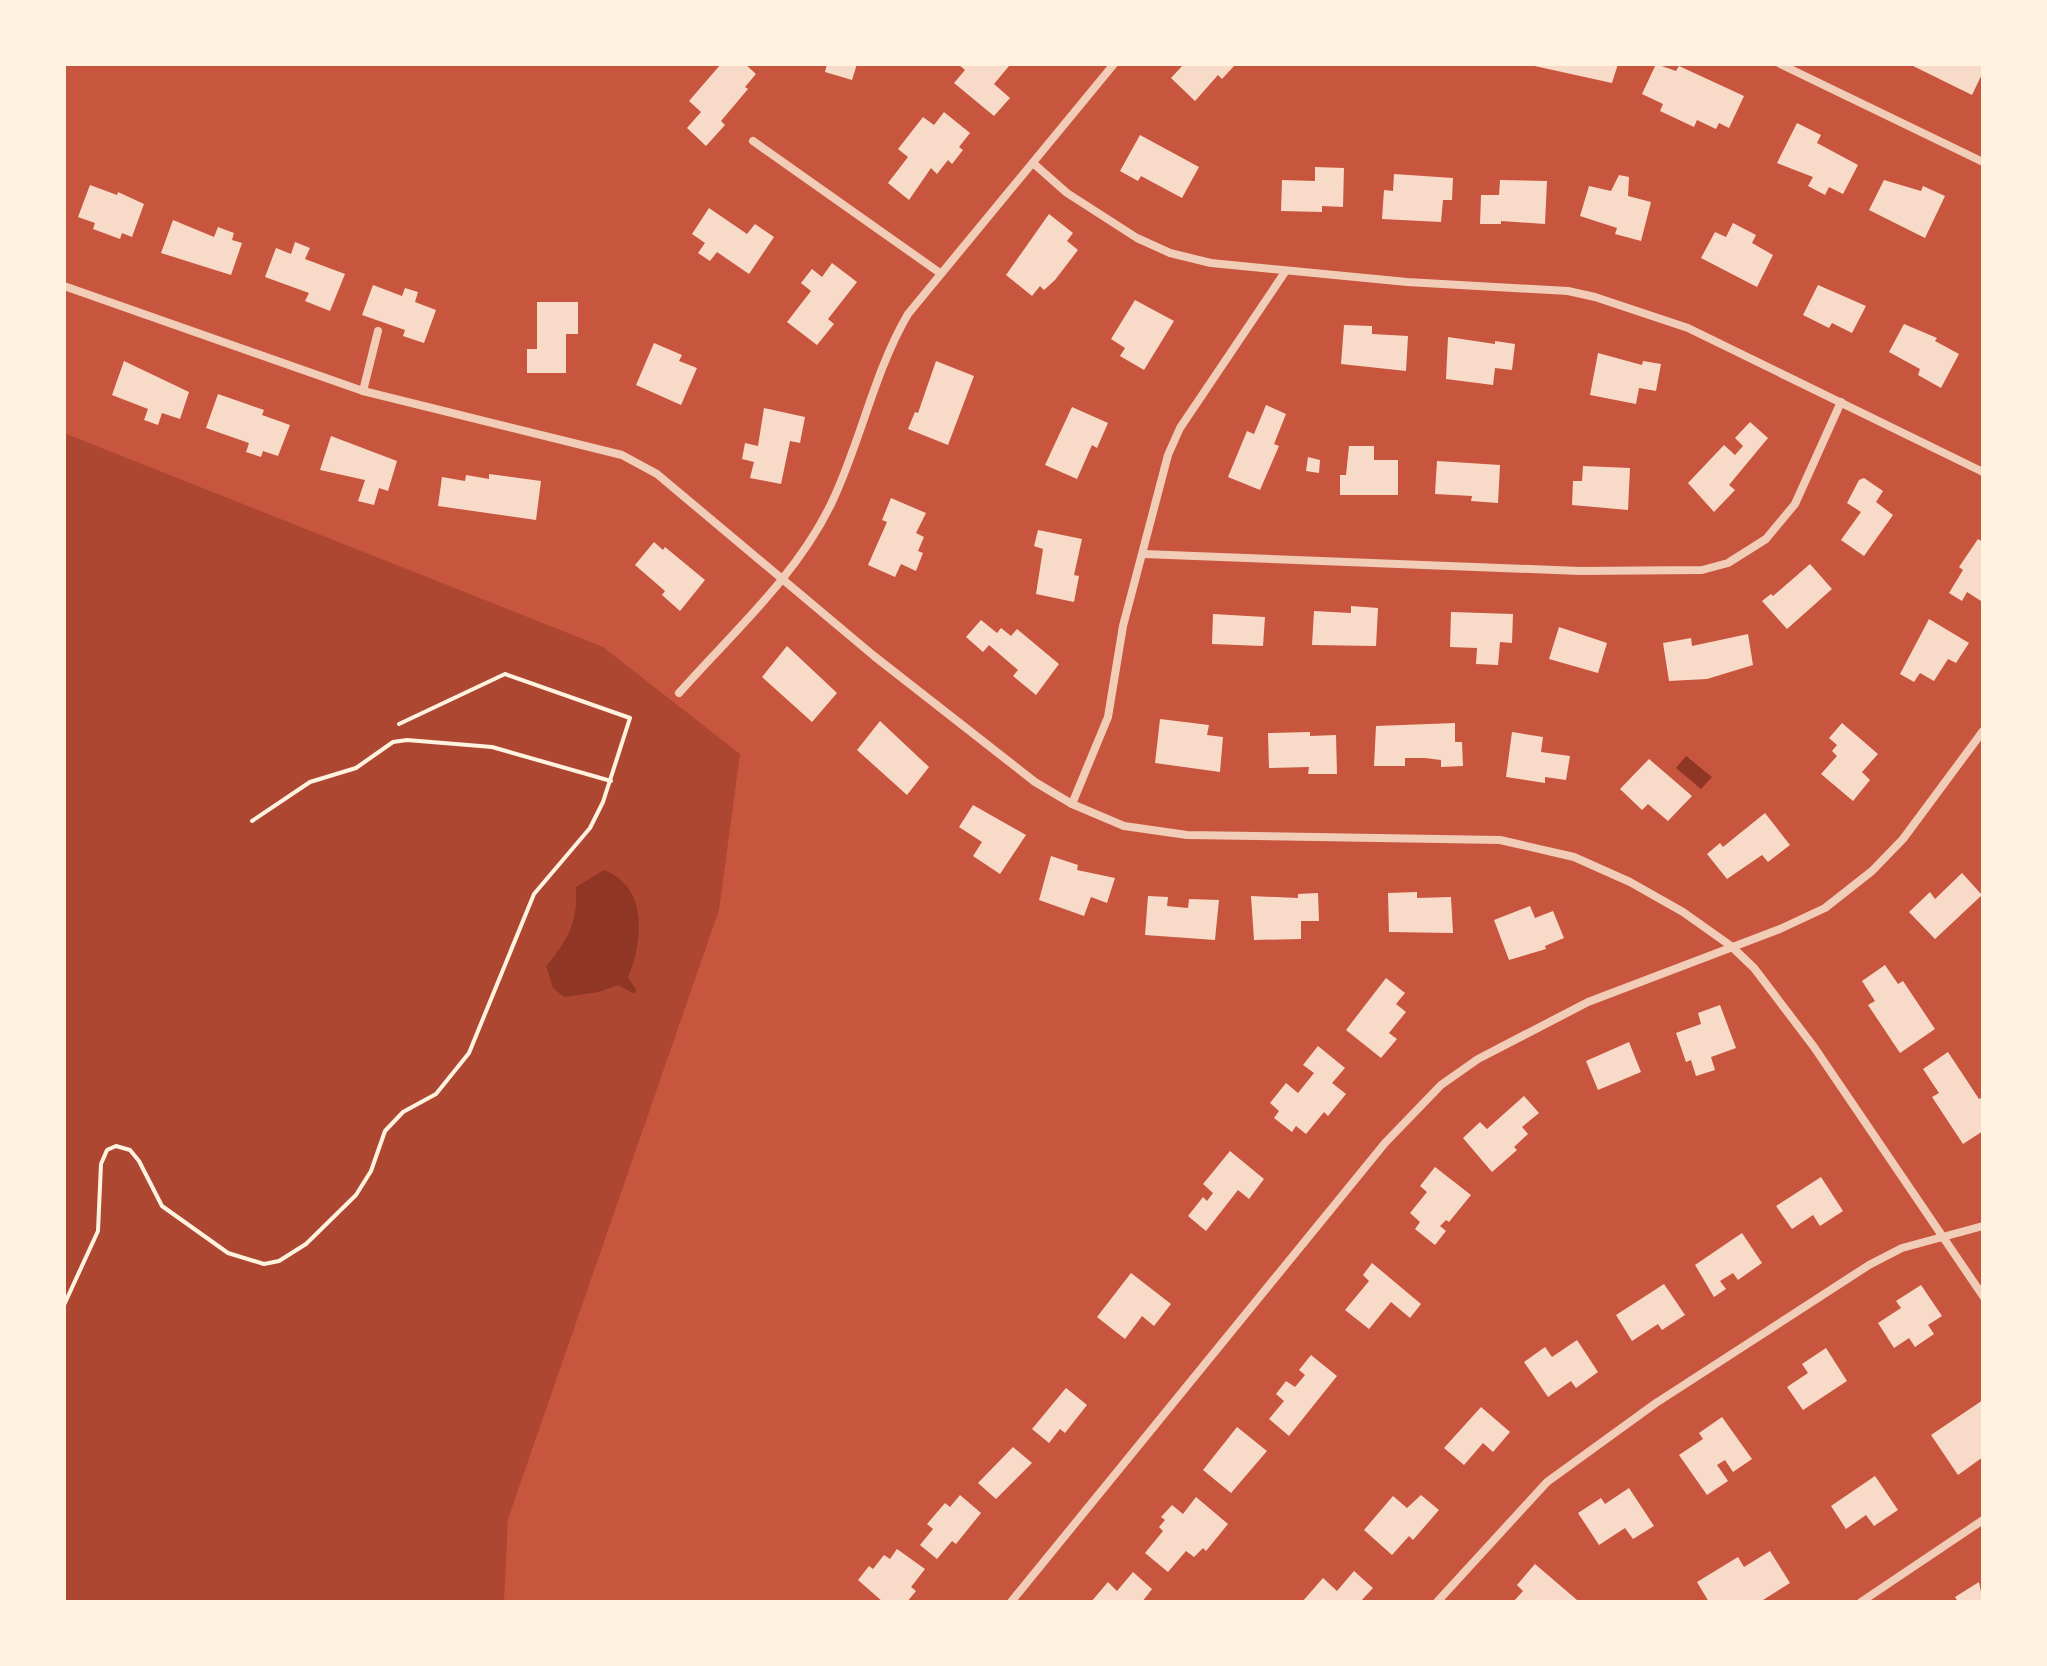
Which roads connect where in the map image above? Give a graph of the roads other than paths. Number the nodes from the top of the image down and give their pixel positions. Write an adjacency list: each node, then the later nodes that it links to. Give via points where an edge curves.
1 (1114, 64): 5 (street)
2 (1780, 64): 4 (street)
3 (753, 141): 7 (street)
4 (1983, 162)
5 (1033, 163): 6 (street, via 1067,193 1170,253); 7 (street)
6 (1285, 272): 11 (street, via 1595,297 1688,328); 13 (street, via 1180,428)
7 (940, 273): 14 (street, via 893,339 831,503)
8 (64, 286): 10 (street)
9 (378, 331): 10 (street)
10 (363, 391): 14 (street, via 622,455 657,474)
11 (1841, 402): 12 (street); 13 (street, via 1795,504 1766,539 1728,563 1702,570 1580,571)
12 (1983, 472)
13 (1143, 554): 17 (street, via 1123,626 1108,717)
14 (782, 579): 15 (street); 17 (street, via 1035,782)
15 (679, 693)
16 (1983, 731): 18 (street, via 1903,839 1872,871 1825,908)
17 (1072, 804): 18 (street, via 1124,826 1187,835 1500,840 1574,857 1630,882)
18 (1731, 946): 20 (street, via 1814,1047); 23 (street, via 1588,1002 1478,1059 1441,1085 1385,1143)
19 (1983, 1226): 20 (street)
20 (1943, 1238): 21 (street); 24 (street, via 1902,1248 1869,1265 1656,1403 1547,1482)
21 (1983, 1296)
22 (1983, 1520): 25 (street)
23 (1011, 1602)
24 (1437, 1602)
25 (1861, 1602)

